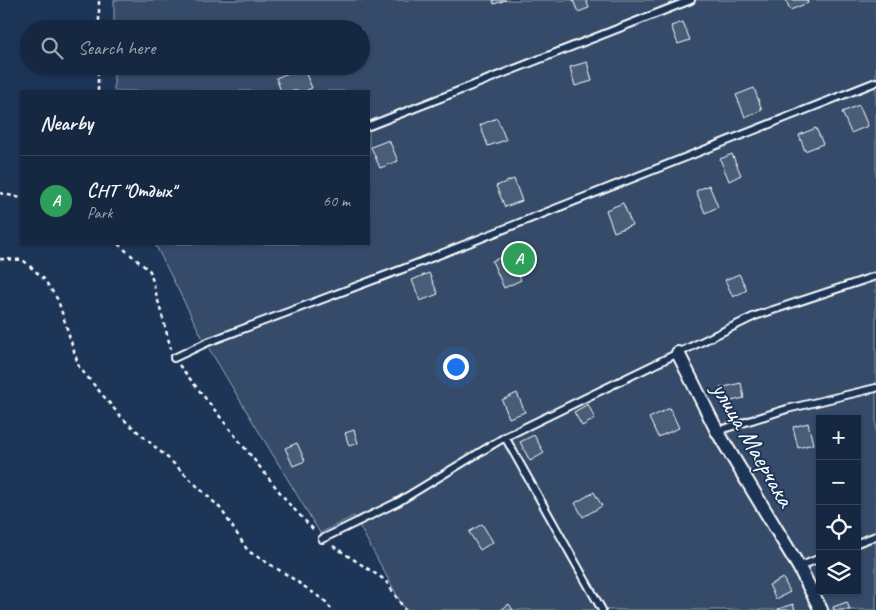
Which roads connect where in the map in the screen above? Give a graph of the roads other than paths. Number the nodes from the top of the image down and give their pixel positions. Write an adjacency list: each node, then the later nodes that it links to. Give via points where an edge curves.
1 (691, 0): 3 (lane)
2 (876, 82): 6 (lane)
3 (370, 126)
4 (876, 276): 5 (lane, via 755,316)
5 (678, 352): 8 (street, улица Маерчака); 9 (lane)
6 (174, 358)
7 (876, 388): 8 (lane, via 787,409)
8 (717, 431): 14 (street, улица Маерчака)
9 (505, 437): 11 (lane, via 398,502); 15 (lane)
10 (876, 536): 12 (lane)
11 (322, 539)
12 (861, 542)
13 (816, 560): 14 (lane)
14 (799, 567): 16 (street, улица Маерчака)
15 (602, 610)
16 (821, 610)

